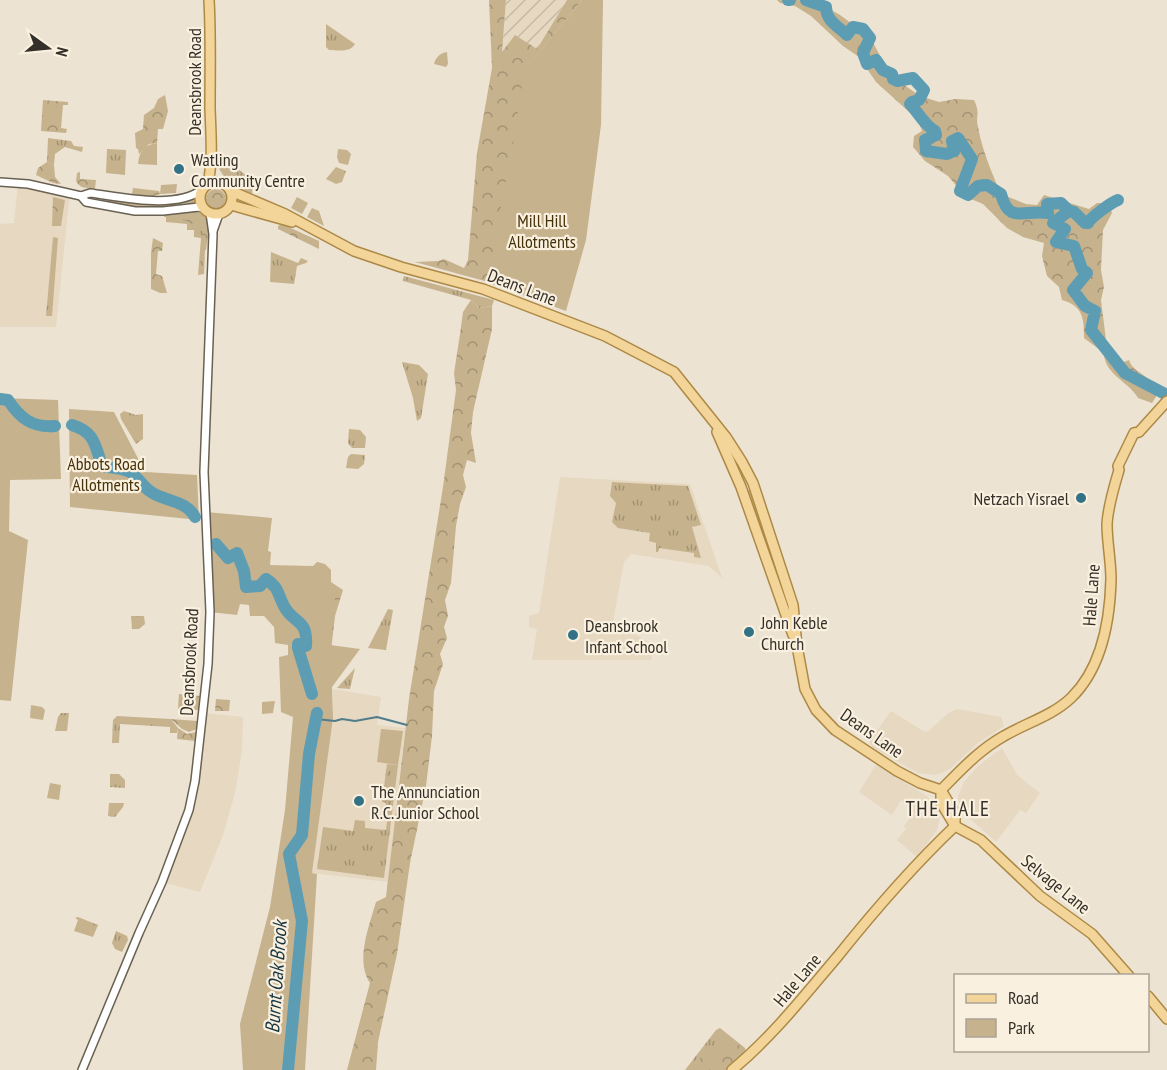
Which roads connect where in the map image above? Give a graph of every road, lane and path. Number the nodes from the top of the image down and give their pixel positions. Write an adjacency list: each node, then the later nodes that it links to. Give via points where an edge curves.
1 (209, 0): 2 (main road, Deansbrook Road)
2 (211, 164): 4 (main road, Deansbrook Road); 5 (main road, Deansbrook Road)
3 (0, 182): 8 (street)
4 (221, 182): 5 (main road); 6 (main road)
5 (205, 187): 7 (street, via 195,195 165,201); 11 (main road, via 200,200)
6 (231, 191): 10 (main road); 12 (main road, Deans Lane)
7 (98, 194): 8 (street); 9 (street)
8 (81, 196): 9 (street, via 86,202)
9 (103, 205): 11 (street, via 135,211 199,207)
10 (231, 205): 11 (main road, via 224,212); 12 (main road, Deans Lane)
11 (211, 212): 19 (street, Deansbrook Road, via 204,472 209,654 195,781 189,810 162,882)
12 (300, 223): 14 (main road, Deans Lane, via 354,251 483,289 605,336 674,372 710,416 753,483 793,605 805,689 816,710 835,730 897,771)
13 (1167, 401): 14 (main road, Hale Lane, via 1134,433 1118,466 1107,524 1111,578 1108,620 1091,669 1064,705 983,749)
14 (942, 790): 15 (main road, via 955,813)
15 (955, 826): 16 (main road, Selvage Lane, via 981,840 1040,896 1092,934); 20 (main road, Hale Lane, via 869,918 774,1032)
16 (1129, 974)
17 (1149, 997): 18 (main road)
18 (1167, 1018)
19 (82, 1070)
20 (732, 1070)

